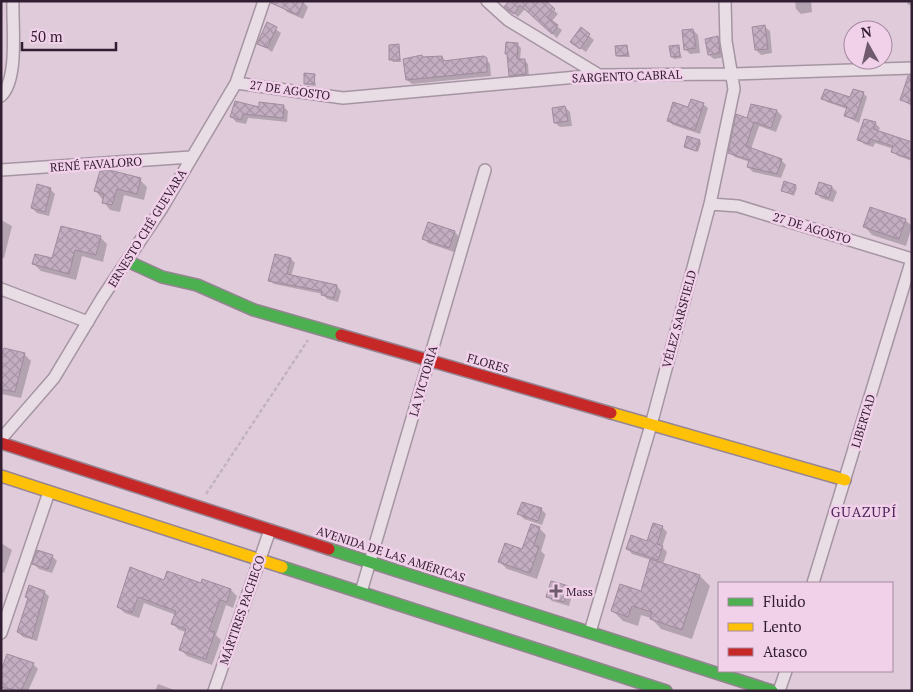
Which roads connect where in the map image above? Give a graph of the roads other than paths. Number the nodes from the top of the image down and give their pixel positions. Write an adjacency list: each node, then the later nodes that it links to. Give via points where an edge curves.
1 (13, 1): 9 (street, via 11,71)
2 (264, 1): 8 (street, ERNESTO CHÉ GUEVARA)
3 (486, 1): 7 (street, via 508,20)
4 (725, 1): 6 (street, VÉLEZ SARSFIELD, via 726,41)
5 (912, 68): 6 (street, SARGENTO CABRAL)
6 (733, 74): 7 (street, SARGENTO CABRAL); 14 (street, VÉLEZ SARSFIELD, via 734,89)
7 (599, 75): 10 (street, SARGENTO CABRAL)
8 (236, 83): 10 (street, 27 DE AGOSTO); 11 (street, ERNESTO CHÉ GUEVARA)
9 (1, 96)
10 (343, 98)
11 (191, 157): 12 (street, RENÉ FAVALORO); 16 (street, ERNESTO CHÉ GUEVARA)
12 (1, 170)
13 (485, 170): 19 (street, LA VICTORIA)
14 (710, 204): 15 (street, 27 DE AGOSTO, via 738,206); 20 (street, VÉLEZ SARSFIELD)
15 (912, 259): 24 (street, LIBERTAD)
16 (127, 261): 18 (street, ERNESTO CHÉ GUEVARA); 19 (main road, FLORES, via 162,277 197,285 254,310)
17 (1, 288): 18 (street)
18 (88, 322): 21 (street, ERNESTO CHÉ GUEVARA, via 54,378)
19 (429, 360): 20 (main road, FLORES); 28 (street, LA VICTORIA)
20 (651, 425): 24 (main road, FLORES); 31 (street, VÉLEZ SARSFIELD)
21 (1, 439)
22 (1, 443): 26 (main road, AVENIDA DE LAS AMÉRICAS)
23 (1, 476): 25 (main road)
24 (846, 480): 29 (street, LIBERTAD)
25 (49, 492): 27 (main road); 32 (street)
26 (270, 530): 27 (street, MÁRTIRES PACHECO); 28 (main road, AVENIDA DE LAS AMÉRICAS)
27 (260, 559): 30 (main road); 34 (street, MÁRTIRES PACHECO)
28 (370, 562): 30 (street, LA VICTORIA); 31 (main road, AVENIDA DE LAS AMÉRICAS)
29 (813, 582)
30 (361, 592): 35 (main road)
31 (590, 632): 36 (main road, AVENIDA DE LAS AMÉRICAS)
32 (1, 633)
33 (786, 672): 37 (street)
34 (214, 691)
35 (666, 691)
36 (772, 691)
37 (779, 691)

